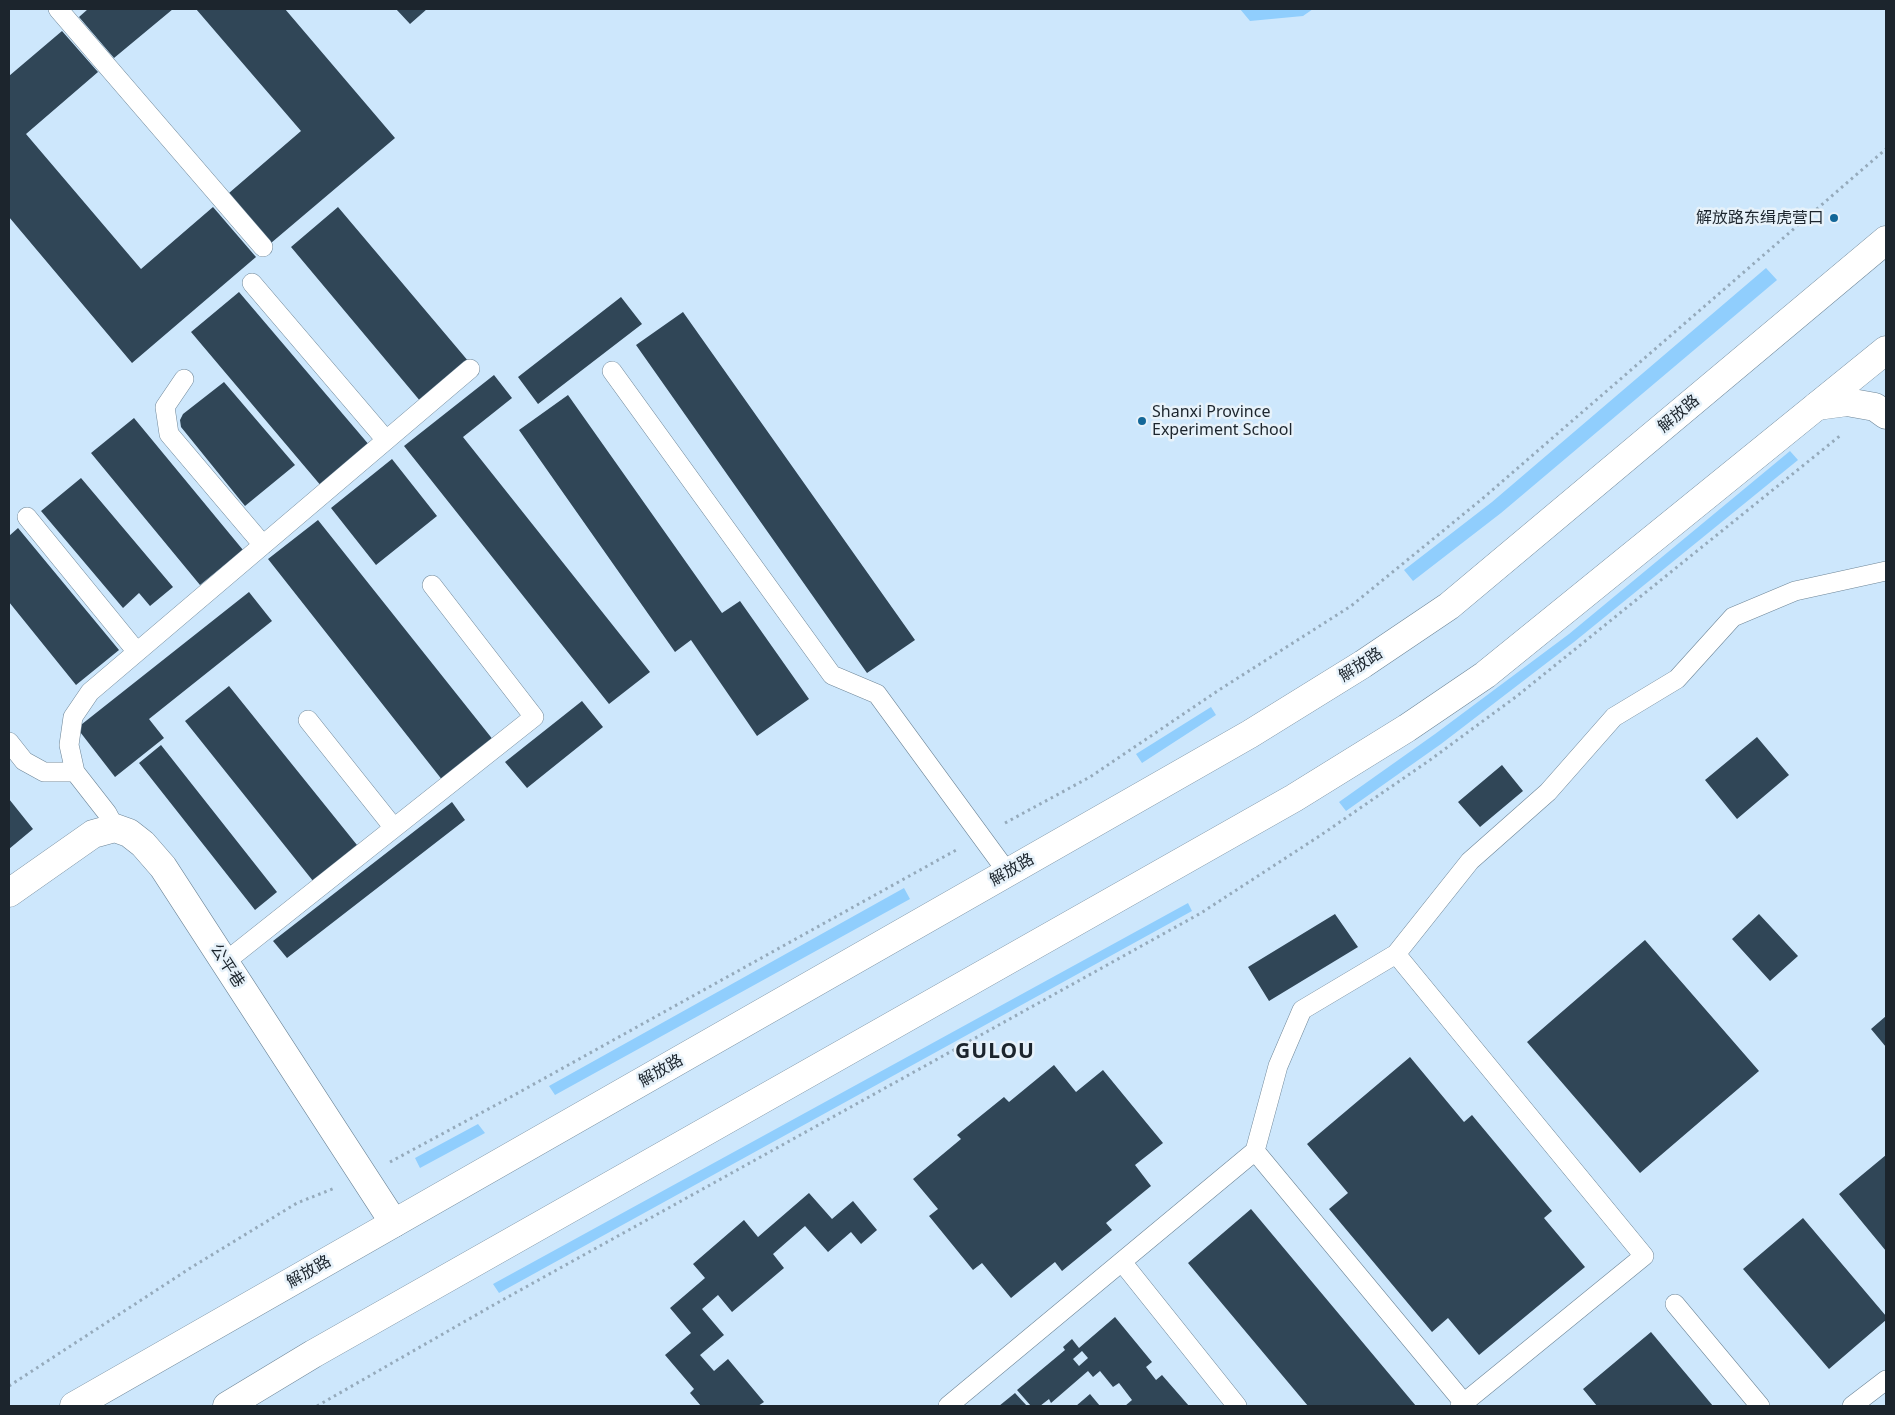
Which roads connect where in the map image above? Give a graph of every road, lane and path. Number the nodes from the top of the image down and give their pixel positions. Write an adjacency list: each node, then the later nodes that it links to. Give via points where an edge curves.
1 (58, 9): 3 (lane)
2 (1886, 240): 22 (main road, 解放路, via 1449,606 1250,734)
3 (263, 247)
4 (252, 283): 11 (lane)
5 (1886, 350): 9 (main road)
6 (470, 369): 11 (lane)
7 (612, 371): 22 (lane, via 832,675 877,694)
8 (184, 379): 13 (lane, via 165,407 169,434)
9 (1817, 406): 10 (main road, via 1847,402); 33 (main road, via 1485,675 1407,728 1294,798 312,1354)
10 (1881, 411): 34 (path, via 1518,696 1383,792 1201,913)
11 (386, 440): 13 (lane)
12 (27, 517): 16 (lane)
13 (263, 545): 16 (lane)
14 (1886, 571): 24 (lane, via 1795,591 1733,617 1677,679 1614,716 1548,792 1470,861)
15 (432, 585): 21 (lane, via 534,717)
16 (138, 652): 19 (lane, via 90,692 73,717 69,745)
17 (308, 720): 21 (lane)
18 (9, 742): 19 (lane, via 24,761 44,772)
19 (75, 772): 20 (lane)
20 (115, 828): 23 (main road, via 93,834); 25 (main road, 公平巷, via 144,844 163,867)
21 (394, 828): 25 (lane)
22 (1008, 873): 27 (main road, 解放路)
23 (9, 894)
24 (1396, 954): 26 (lane, via 1302,1010 1278,1066); 31 (lane, via 1644,1256)
25 (224, 962): 27 (main road, 公平巷)
26 (1255, 1150): 28 (lane); 31 (lane)
27 (394, 1223): 32 (main road, 解放路)
28 (1122, 1262): 35 (lane); 36 (lane)
29 (1675, 1304): 37 (lane)
30 (1886, 1380): 38 (lane)
31 (1462, 1405)
32 (74, 1406)
33 (226, 1406)
34 (317, 1406)
35 (948, 1406)
36 (1237, 1406)
37 (1760, 1406)
38 (1852, 1406)

